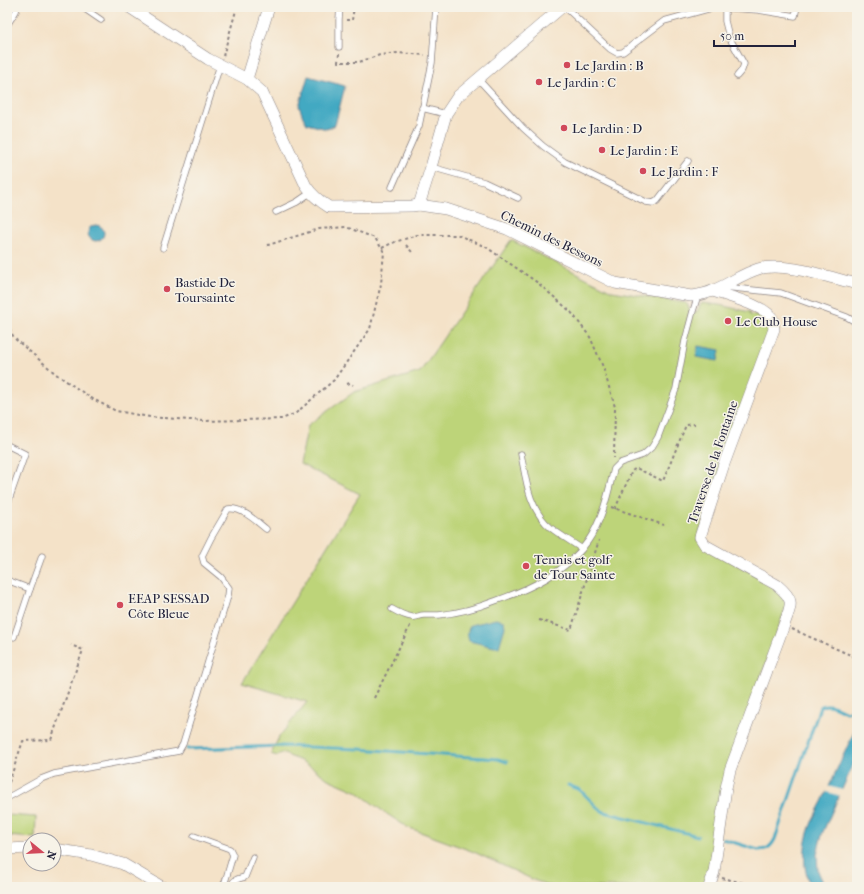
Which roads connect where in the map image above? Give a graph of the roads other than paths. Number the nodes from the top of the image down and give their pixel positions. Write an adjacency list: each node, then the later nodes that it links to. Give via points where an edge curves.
1 (17, 7): 12 (lane)
2 (82, 7): 11 (lane)
3 (129, 7): 14 (street, Chemin des Bessons)
4 (269, 7): 16 (street)
5 (340, 7): 13 (lane)
6 (436, 7): 18 (lane, via 432,63)
7 (563, 7): 8 (lane, via 617,53 623,52 664,21); 17 (street)
8 (716, 7): 9 (lane)
9 (725, 7): 10 (lane, via 795,16); 15 (lane, via 729,37 744,64)
10 (797, 7)
11 (101, 20)
12 (7, 25)
13 (339, 47)
14 (220, 65): 16 (street, Chemin des Bessons); 27 (lane)
15 (737, 76)
16 (247, 79): 23 (street, Chemin des Bessons, via 262,92)
17 (478, 79): 19 (street, via 458,96); 20 (lane, via 543,146 565,162 646,202 657,201)
18 (422, 108): 19 (lane); 22 (lane, via 419,126)
19 (446, 114): 21 (street)
20 (688, 161)
21 (431, 167): 24 (lane, via 484,182); 25 (street)
22 (392, 187)
23 (310, 193): 25 (street, Chemin des Bessons, via 318,201 329,206); 26 (lane)
24 (518, 198)
25 (419, 205): 30 (street, Chemin des Bessons, via 446,209 507,229 615,283)
26 (276, 212)
27 (163, 248)
28 (857, 284): 29 (street, Chemin des Bessons, via 798,269 775,267 760,268 743,274)
29 (717, 289): 30 (street, Chemin des Bessons); 31 (lane, via 781,293); 51 (street, Traverse de la Fontaine, via 766,311 772,319 774,329 700,537 705,545 777,585 790,597 790,604 730,770 714,872)
30 (698, 295): 36 (lane, via 685,341 676,389 658,437 643,455 620,463 614,469 599,521)
31 (857, 323)
32 (7, 445): 34 (lane, via 25,454)
33 (521, 454): 36 (lane, via 530,496 538,514 550,527)
34 (7, 505)
35 (266, 529): 42 (lane, via 233,508 228,509 202,556 204,563 221,577 228,588 228,596 179,751 54,774)
36 (582, 549): 40 (lane, via 544,580 476,608 414,618)
37 (42, 556): 39 (lane)
38 (7, 580): 39 (lane)
39 (30, 589): 41 (lane)
40 (392, 610)
41 (14, 637)
42 (7, 798)
43 (194, 836): 49 (lane, via 230,849 233,855)
44 (22, 848): 45 (street)
45 (7, 849)
46 (62, 850): 48 (street, via 123,864)
47 (253, 857): 50 (lane, via 245,877 237,879)
48 (162, 887)
49 (222, 887)
50 (230, 887)
51 (709, 887)

